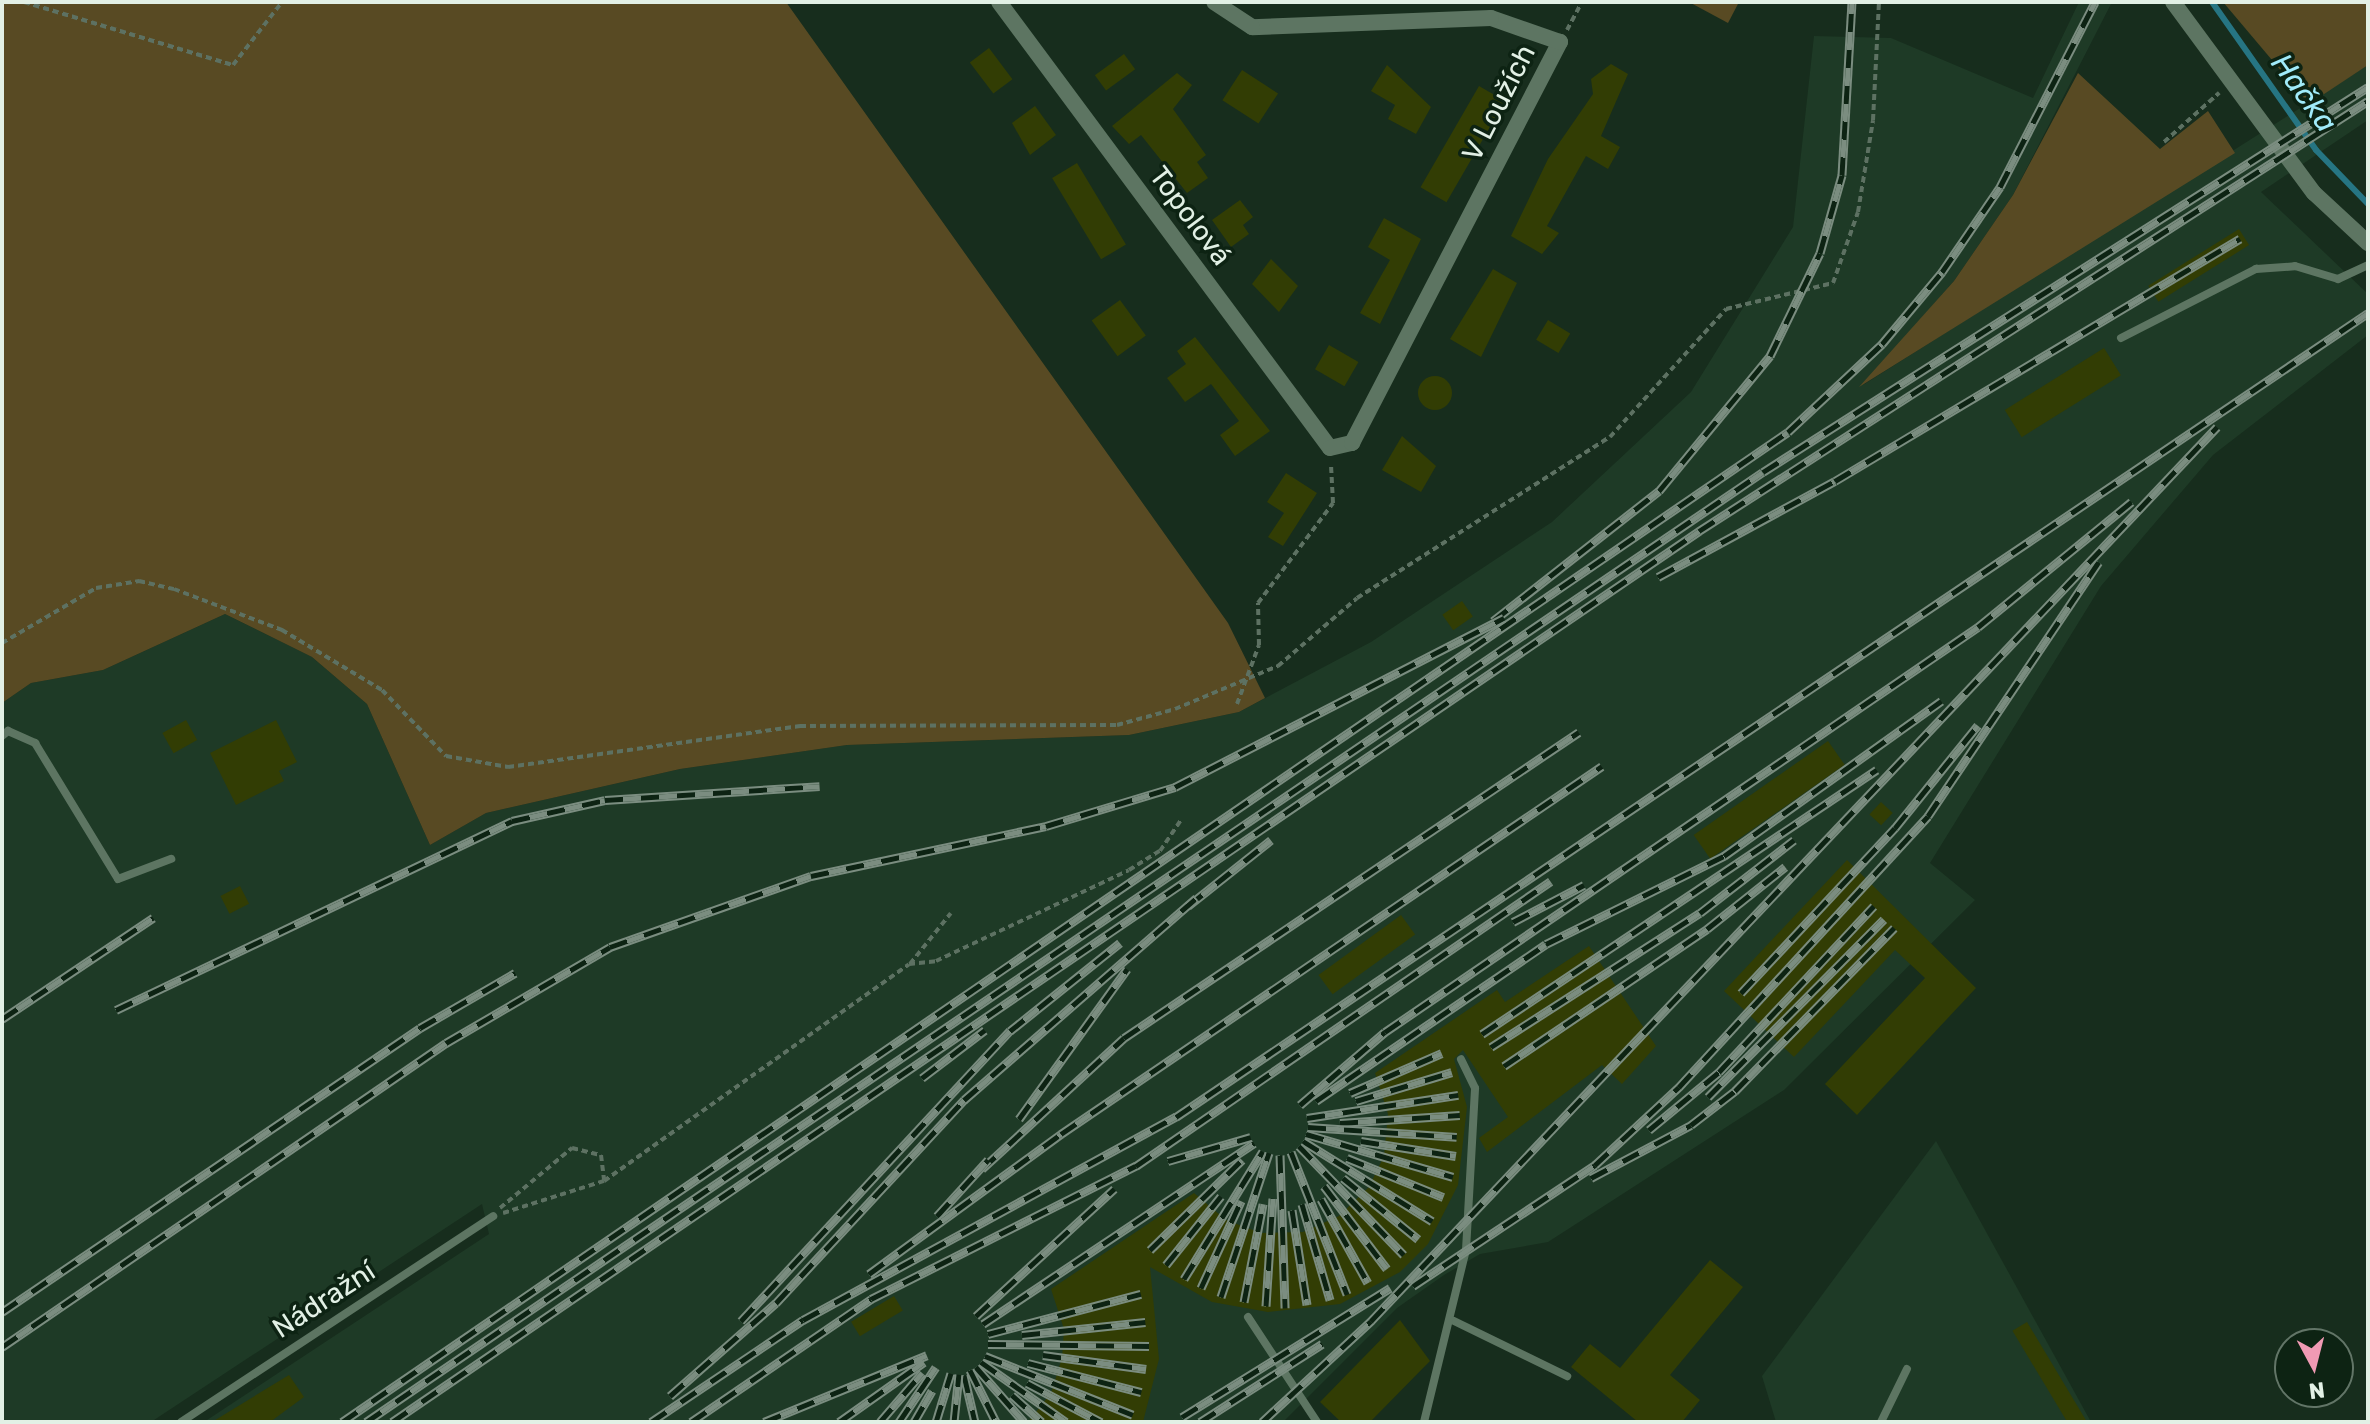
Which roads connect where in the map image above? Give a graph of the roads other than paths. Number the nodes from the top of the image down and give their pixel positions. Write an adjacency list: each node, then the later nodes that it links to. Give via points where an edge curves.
1 (1214, 2): 7 (street, V Loužích, via 1252,27 1491,18 1560,42 1352,443)
2 (2173, 2): 4 (street, via 2314,193)
3 (1008, 6): 7 (street, Topolová)
4 (2368, 243)
5 (2368, 265): 6 (lane, via 2338,279 2295,266 2256,269)
6 (2121, 338)
7 (1330, 448)
8 (2, 736): 9 (lane, via 8,731 35,743 118,879)
9 (171, 859)
10 (1461, 1059): 13 (lane, via 1475,1088)
11 (493, 1216): 16 (lane, Nádražní)
12 (1248, 1317): 17 (lane)
13 (1454, 1321): 15 (lane); 18 (lane)
14 (1907, 1369): 19 (lane)
15 (1567, 1376)
16 (181, 1422)
17 (1317, 1422)
18 (1424, 1422)
19 (1881, 1422)

